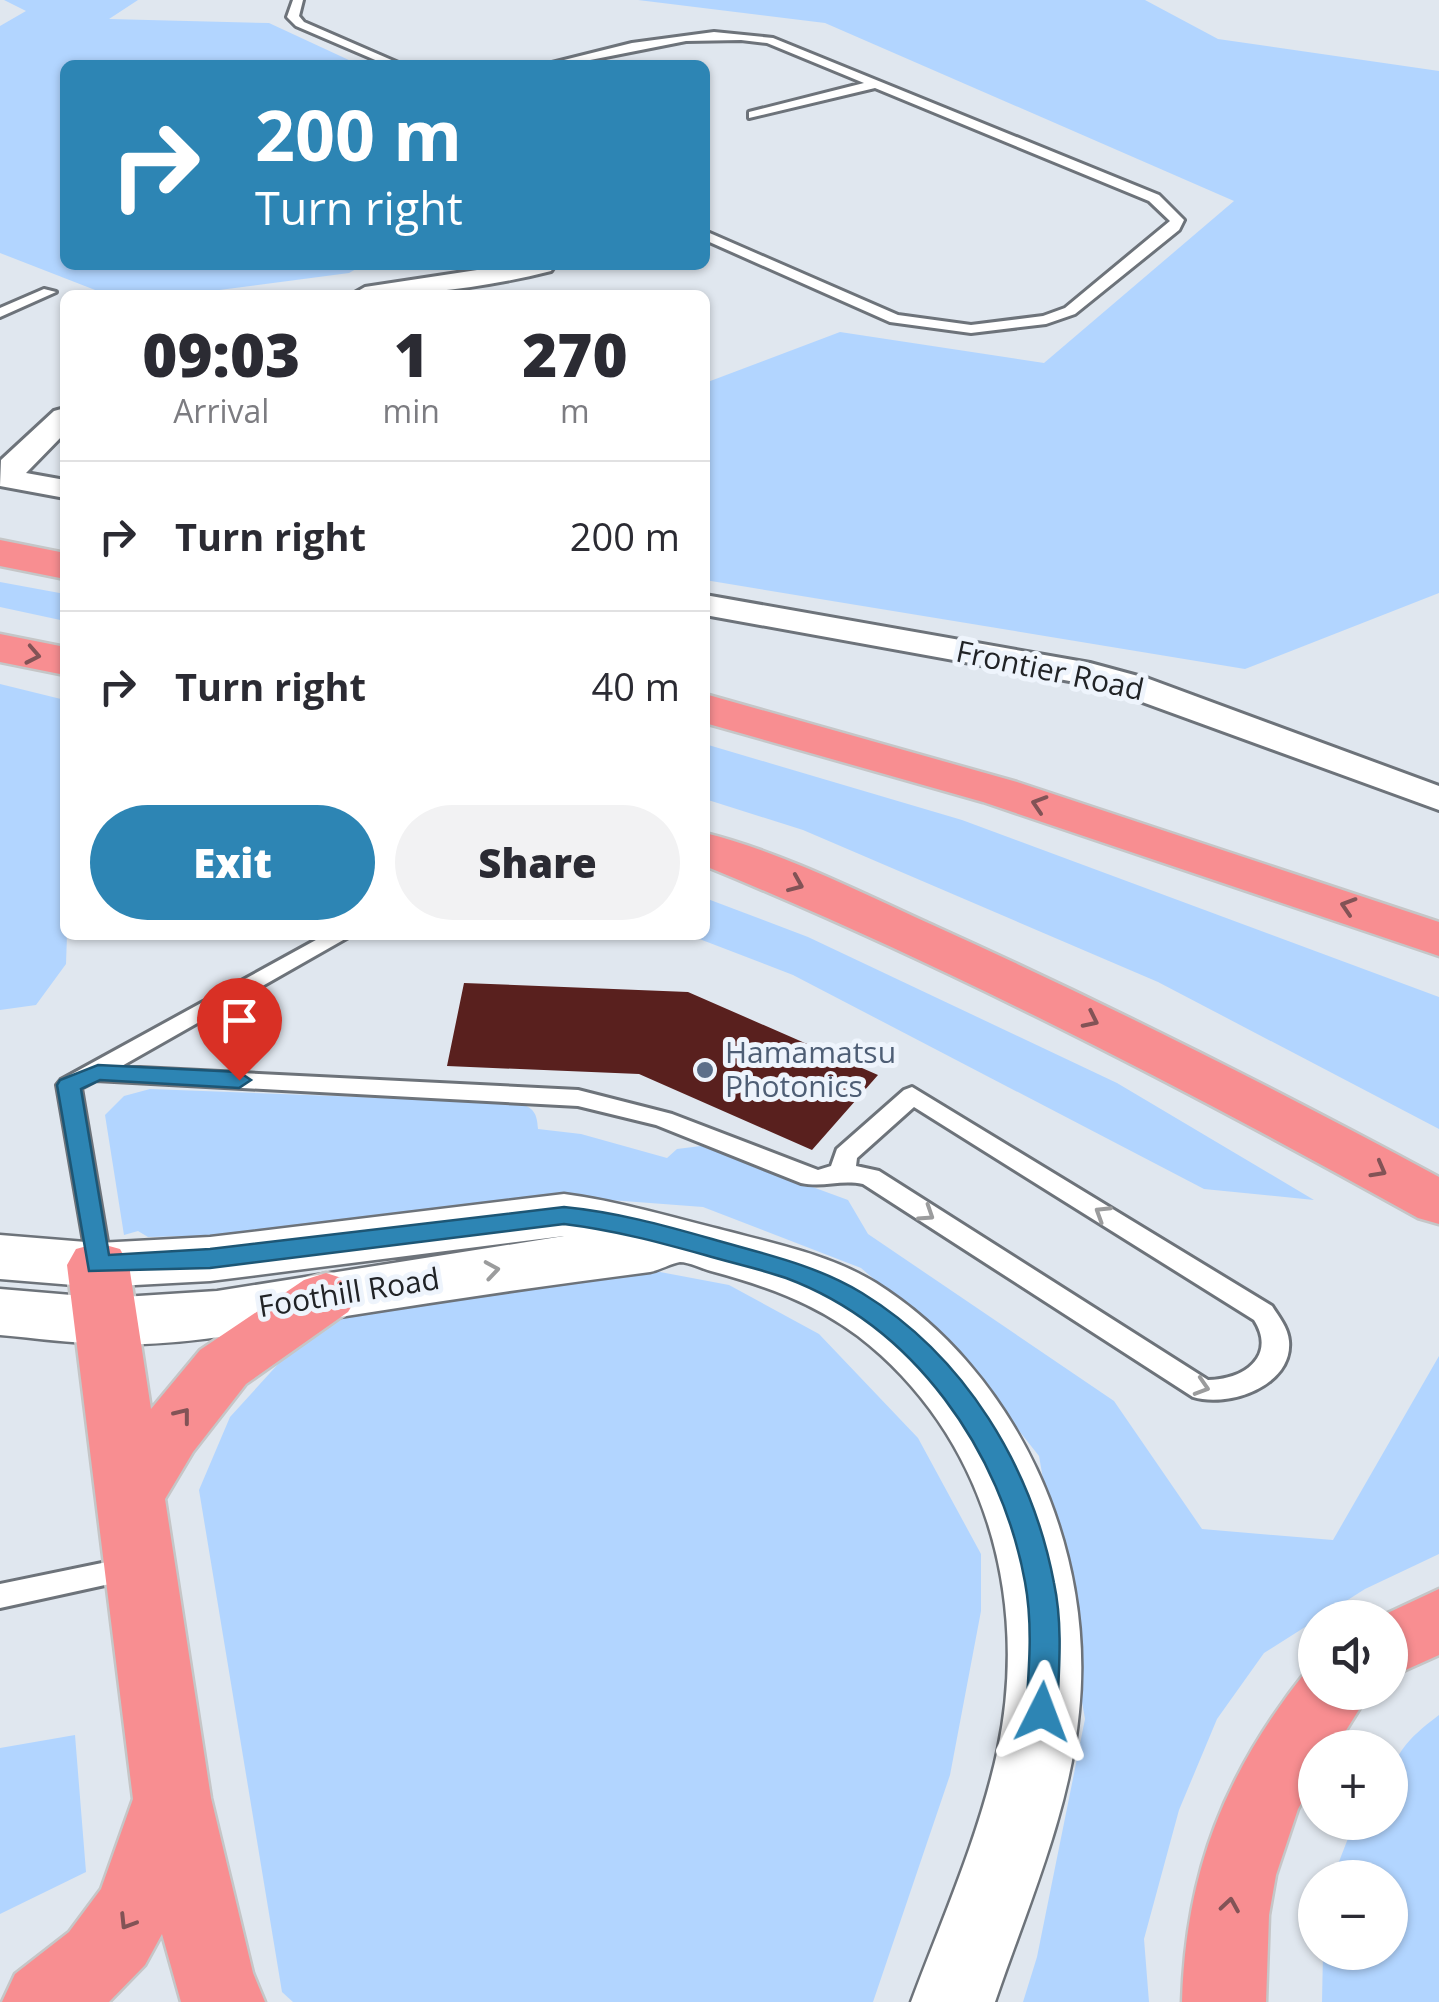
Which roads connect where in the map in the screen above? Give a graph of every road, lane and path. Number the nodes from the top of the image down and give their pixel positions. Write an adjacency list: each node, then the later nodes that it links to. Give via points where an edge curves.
1 (298, 0): 2 (lane, via 292,18 300,24)
2 (385, 60)
3 (572, 60): 4 (lane, via 687,34 733,34 788,45)
4 (879, 83): 5 (lane); 6 (lane, via 1154,198 1178,220 1070,312 972,329 895,319)
5 (753, 116)
6 (710, 238)
7 (521, 270): 8 (street)
8 (404, 290)
9 (49, 292): 10 (lane)
10 (0, 314)
11 (60, 422): 12 (street)
12 (4, 478): 13 (street)
13 (60, 488)
14 (0, 554): 15 (highway)
15 (60, 565)
16 (710, 606): 20 (street, Frontier Road, via 1106,678)
17 (0, 648): 18 (highway, one-way to 18)
18 (60, 660)
19 (710, 709): 23 (highway, one-way to 19, via 1000,792)
20 (1439, 799)
21 (710, 850): 26 (highway, one-way to 26, via 1004,977)
22 (332, 940): 24 (lane)
23 (1439, 940)
24 (98, 1072): 25 (lane, via 578,1098 654,1114 801,1175 819,1178); 29 (lane, via 69,1085)
25 (842, 1170): 25 (lane, one-way to 25, via 870,1177 1203,1390 1243,1386 1273,1360 1276,1328 1263,1313 912,1094 846,1155)
26 (1439, 1203)
27 (697, 1245): 29 (street, Foothill Road, via 616,1221 564,1216 227,1257); 30 (street, Foothill Road, one-way to 27); 41 (street, Foothill Road, via 796,1272 854,1300 910,1344 958,1393 994,1450 1024,1518 1042,1604 1042,1712 1023,1806)
28 (0, 1257): 29 (street, Foothill Road)
29 (102, 1293): 30 (street, Foothill Road, via 217,1314); 31 (street, Foothill Road); 32 (highway)
30 (326, 1296): 32 (highway, one-way to 30, via 223,1367)
31 (0, 1312)
32 (130, 1496): 33 (highway)
33 (139, 1567): 34 (lane); 38 (highway)
34 (0, 1596)
35 (1439, 1619): 36 (highway)
36 (1408, 1636)
37 (1319, 1710): 42 (highway, one-way to 37, via 1223,1957 1242,1846 1286,1754)
38 (172, 1798): 39 (highway, one-way to 39, via 141,1900 116,1941); 40 (highway)
39 (44, 2002)
40 (223, 2002)
41 (953, 2002)
42 (1224, 2002)

